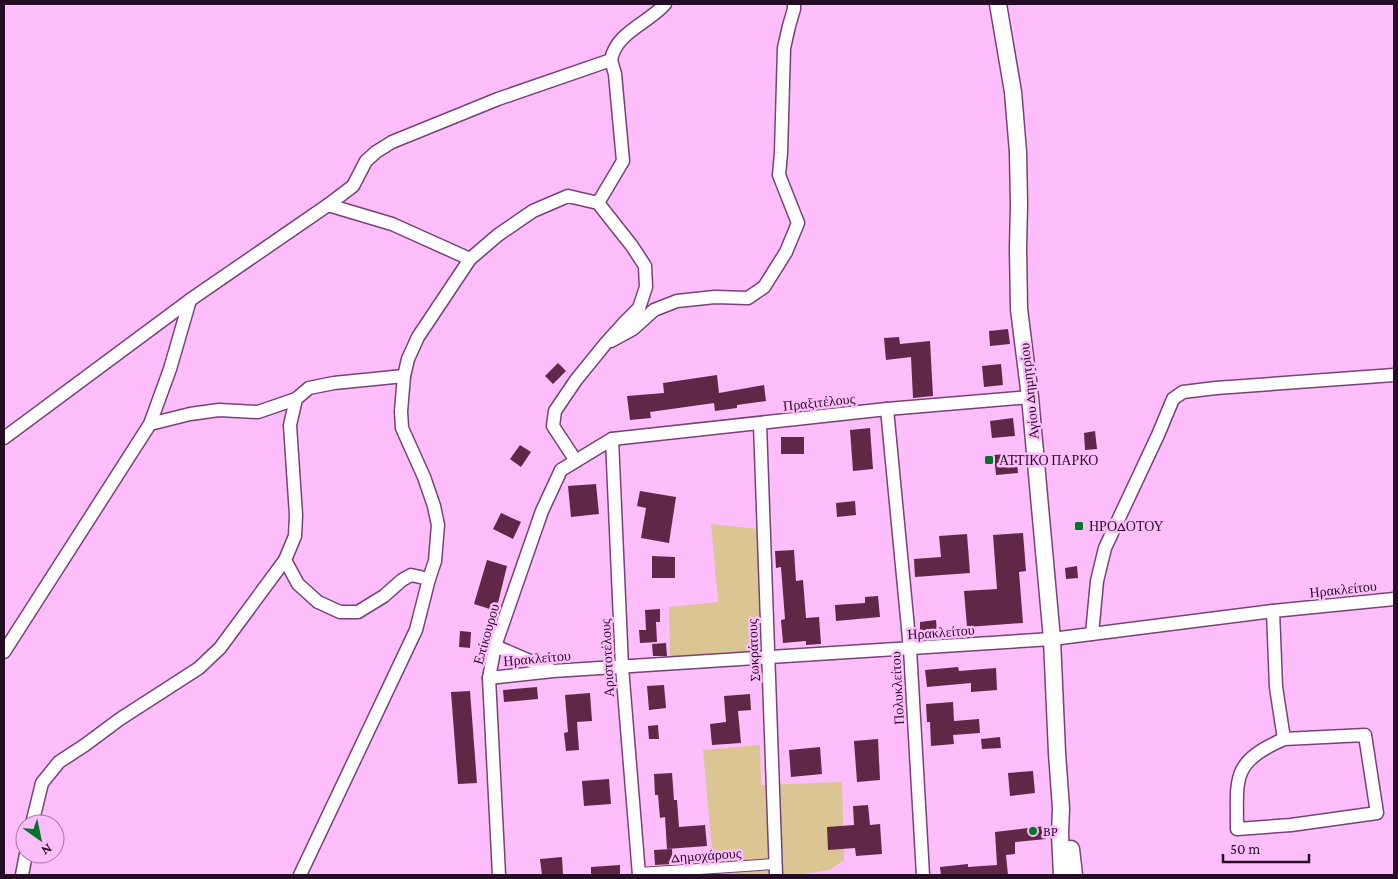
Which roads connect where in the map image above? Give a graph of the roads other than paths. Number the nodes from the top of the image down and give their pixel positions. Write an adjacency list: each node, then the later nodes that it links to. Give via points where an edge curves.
1 (665, 4): 4 (street, via 620,42 613,50)
2 (794, 4): 9 (street, via 784,48 779,175 798,223 786,252 764,287 748,298 677,301 654,310 634,329)
3 (998, 4): 12 (street, Αγίου Δημητρίου, via 1013,92 1018,152 1019,309)
4 (611, 60): 5 (street, via 623,161); 6 (street, via 498,99 392,142 366,162 353,186)
5 (598, 203): 7 (street, via 568,196 533,211); 9 (street, via 645,266 646,280 639,308)
6 (328, 204): 7 (street, via 392,224); 8 (street)
7 (470, 259): 11 (street, via 418,337)
8 (190, 300): 15 (street); 17 (street)
9 (606, 343): 19 (street, via 555,411 553,426)
10 (1394, 375): 24 (street, via 1216,388 1178,395 1105,548 1097,581)
11 (404, 376): 13 (street, via 309,388); 21 (street, via 402,428 424,477 438,525)
12 (1030, 397): 14 (street, Πραξιτέλους); 25 (street, Αγίου Δημητρίου)
13 (296, 399): 15 (street, via 258,412 219,410); 20 (street, via 290,425 295,536)
14 (887, 410): 16 (street, Πραξιτέλους); 27 (street, Πολυκλείτου)
15 (150, 424): 28 (street)
16 (760, 424): 18 (street, Πραξιτέλους); 29 (street, Σωκράτους)
17 (4, 438)
18 (612, 439): 19 (street, Επίκουρου); 30 (street, Αριστοτέλους)
19 (576, 461): 26 (street, Επίκουρου, via 562,470 542,511)
20 (285, 560): 21 (street, via 298,584 318,602 340,612 358,612 411,575); 35 (street, via 220,648 198,668 59,762 42,783)
21 (429, 579): 38 (street, via 416,630)
22 (1394, 599): 23 (street, Ηρακλείτου)
23 (1273, 611): 24 (street, Ηρακλείτου); 33 (street, via 1276,687)
24 (1092, 634): 25 (street, Ηρακλείτου)
25 (1052, 639): 27 (street, Ηρακλείτου); 34 (street, Αγίου Δημητρίου)
26 (495, 646): 31 (street); 32 (street, Επίκουρου)
27 (910, 649): 29 (street, Ηρακλείτου); 40 (street, Πολυκλείτου)
28 (4, 652)
29 (768, 658): 30 (street, Ηρακλείτου); 36 (street, Σωκράτους)
30 (622, 667): 31 (street, Ηρακλείτου); 37 (street, Αριστοτέλους)
31 (553, 671): 32 (street, Ηρακλείτου)
32 (488, 678): 39 (street, Επίκουρου)
33 (1284, 739): 33 (street, via 1365,735 1377,814 1237,829 1239,775 1252,756)
34 (1062, 808): 41 (street, Αγίου Δημητρίου); 42 (street, Αγίου Δημητρίου, via 1070,833)
35 (34, 814)
36 (776, 870): 37 (street, Δημοχάρους)
37 (639, 874)
38 (300, 875)
39 (499, 875)
40 (923, 875)
41 (1062, 875)
42 (1074, 875)

